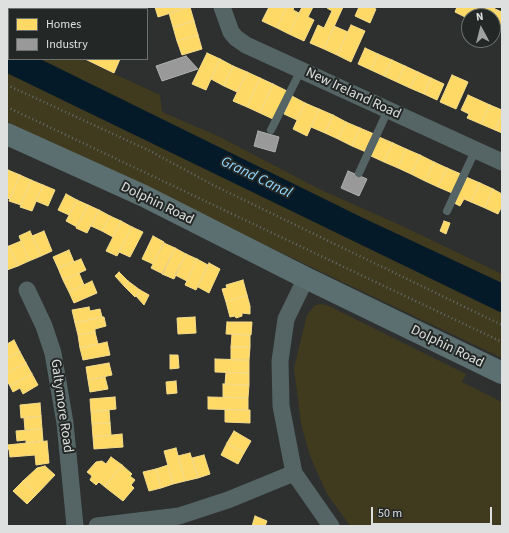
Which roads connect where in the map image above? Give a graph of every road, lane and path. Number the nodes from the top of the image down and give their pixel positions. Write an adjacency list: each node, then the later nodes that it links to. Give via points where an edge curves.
1 (222, 7): 2 (street, New Ireland Road, via 236,38)
2 (301, 70): 5 (street, New Ireland Road); 6 (lane)
3 (7, 85): 14 (path, via 150,151 215,186)
4 (7, 107): 15 (path)
5 (388, 110): 8 (street, New Ireland Road); 10 (lane)
6 (271, 130)
7 (7, 134): 12 (main road, Dolphin Road, via 144,196)
8 (476, 151): 9 (street, New Ireland Road); 11 (lane)
9 (502, 162)
10 (359, 173)
11 (447, 211)
12 (306, 278): 16 (main road, Dolphin Road); 17 (street, via 286,319 280,361 281,406)
13 (27, 290): 18 (street, Galtymore Road, via 53,353 65,422)
14 (502, 325)
15 (502, 342)
16 (502, 373)
17 (294, 473): 19 (street, via 228,500 179,516); 20 (street)
18 (75, 526)
19 (96, 526)
20 (331, 526)

